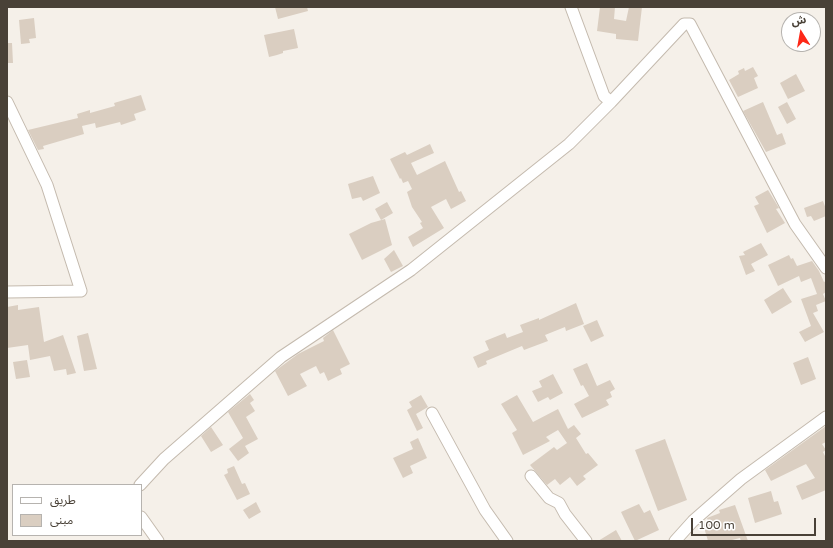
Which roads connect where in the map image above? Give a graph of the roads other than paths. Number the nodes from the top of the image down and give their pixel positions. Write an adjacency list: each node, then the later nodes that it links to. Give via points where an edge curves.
1 (571, 7): 3 (street, via 604,96)
2 (7, 102): 5 (street, via 47,185 81,291)
3 (611, 102): 4 (street, via 684,24 690,24 795,224); 9 (street, via 569,144 411,270 281,357 164,459)
4 (826, 268)
5 (7, 292)
6 (432, 413): 12 (street, via 485,510)
7 (826, 417): 14 (street, via 741,479)
8 (531, 476): 13 (street, via 549,498 559,503)
9 (141, 484)
10 (142, 518): 11 (street)
11 (158, 541)
12 (507, 541)
13 (586, 541)
14 (675, 541)

